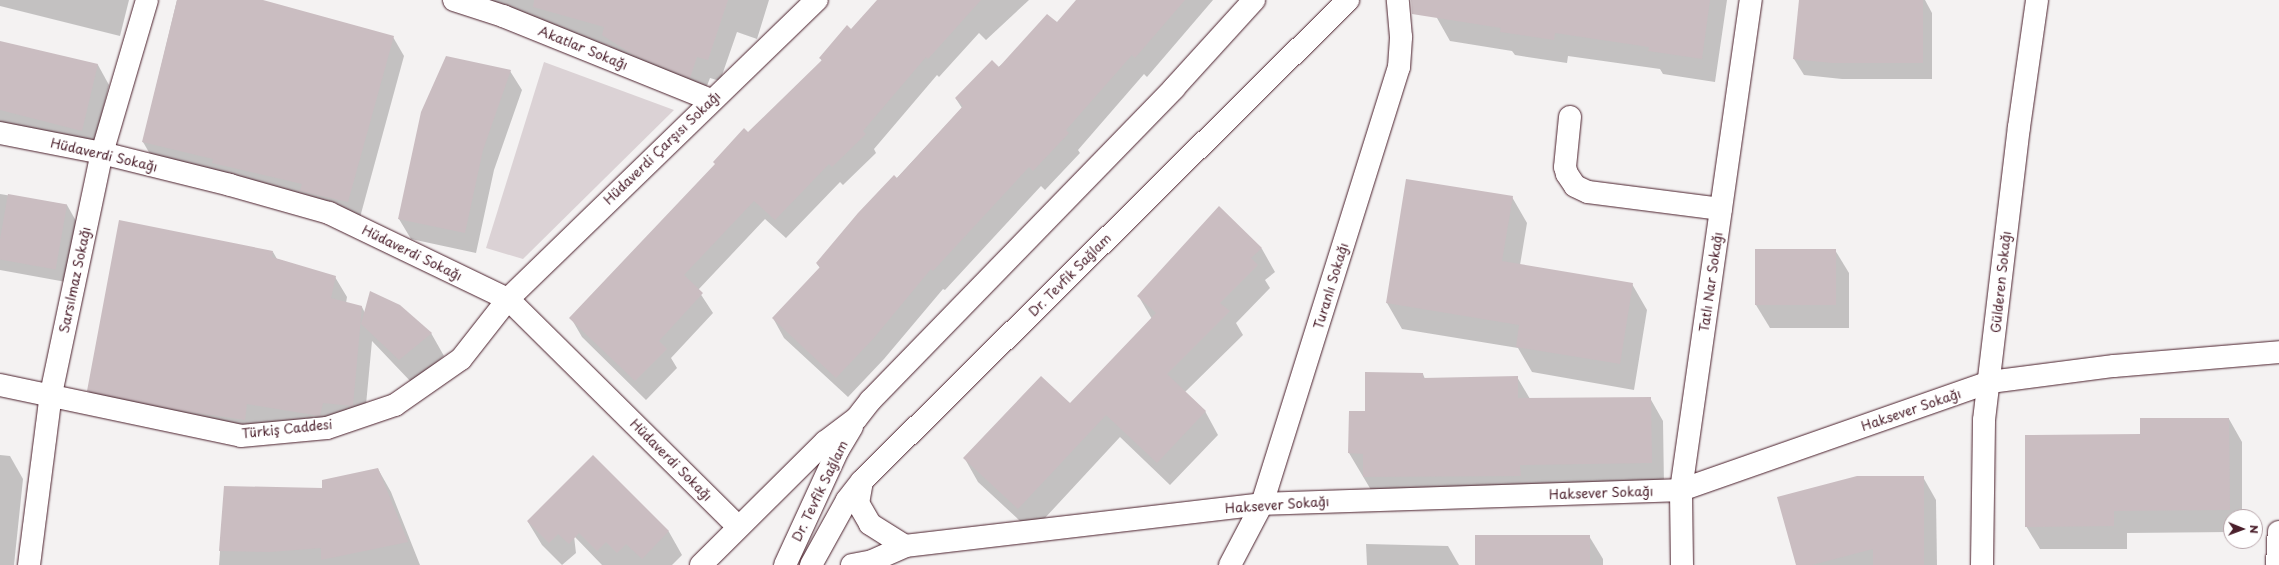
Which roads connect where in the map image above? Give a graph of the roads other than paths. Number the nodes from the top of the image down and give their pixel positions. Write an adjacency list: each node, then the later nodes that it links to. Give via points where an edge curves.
1 (147, 0): 12 (street, Sarsılmaz Sokağı)
2 (454, 0): 9 (street, Akatlar Sokağı, via 503,16)
3 (817, 0): 9 (street, Hüdaverdi Çarşısı Sokağı)
4 (1254, 0): 19 (street, via 1174,88 871,400)
5 (1348, 0): 20 (street, Dr. Tevfik Sağlam)
6 (1398, 0): 22 (street, Turanlı Sokağı, via 1401,37 1399,67)
7 (1751, 0): 13 (street, Tatlı Nar Sokağı)
8 (2037, 0): 16 (street, Gülderen Sokağı, via 2019,127)
9 (711, 100): 14 (street, Hüdaverdi Çarşısı Sokağı)
10 (1570, 117): 13 (street, via 1565,167 1575,186 1588,192)
11 (0, 133): 12 (street, Hüdaverdi Sokağı)
12 (102, 153): 14 (street, Hüdaverdi Sokağı, via 329,213); 18 (street, Sarsılmaz Sokağı)
13 (1721, 209): 21 (street, Tatlı Nar Sokağı)
14 (508, 299): 18 (street, Türkiş Caddesi, via 461,359 395,405 327,428 241,436); 23 (street, Hüdaverdi Sokağı)
15 (2279, 352): 16 (street, Haksever Sokağı, via 2114,366)
16 (1990, 382): 21 (street, Haksever Sokağı); 33 (street, Gülderen Sokağı, via 1984,420)
17 (0, 385): 18 (street, Türkiş Caddesi)
18 (51, 394): 26 (street, Sarsılmaz Sokağı)
19 (856, 419): 23 (street, via 825,442); 28 (street, Dr. Tevfik Sağlam, via 838,450)
20 (862, 481): 25 (street, via 858,503 870,524); 29 (street, Dr. Tevfik Sağlam, via 846,500)
21 (1681, 490): 22 (street, Haksever Sokağı); 32 (street, Tatlı Nar Sokağı)
22 (1262, 504): 25 (street, Haksever Sokağı); 31 (street, Turanlı Sokağı)
23 (738, 527): 27 (street)
24 (2279, 532): 34 (street)
25 (905, 546): 30 (street, Haksever Sokağı, via 872,561)
26 (29, 565)
27 (701, 565)
28 (785, 565)
29 (810, 565)
30 (852, 565)
31 (1230, 565)
32 (1682, 565)
33 (1982, 565)
34 (2277, 565)

